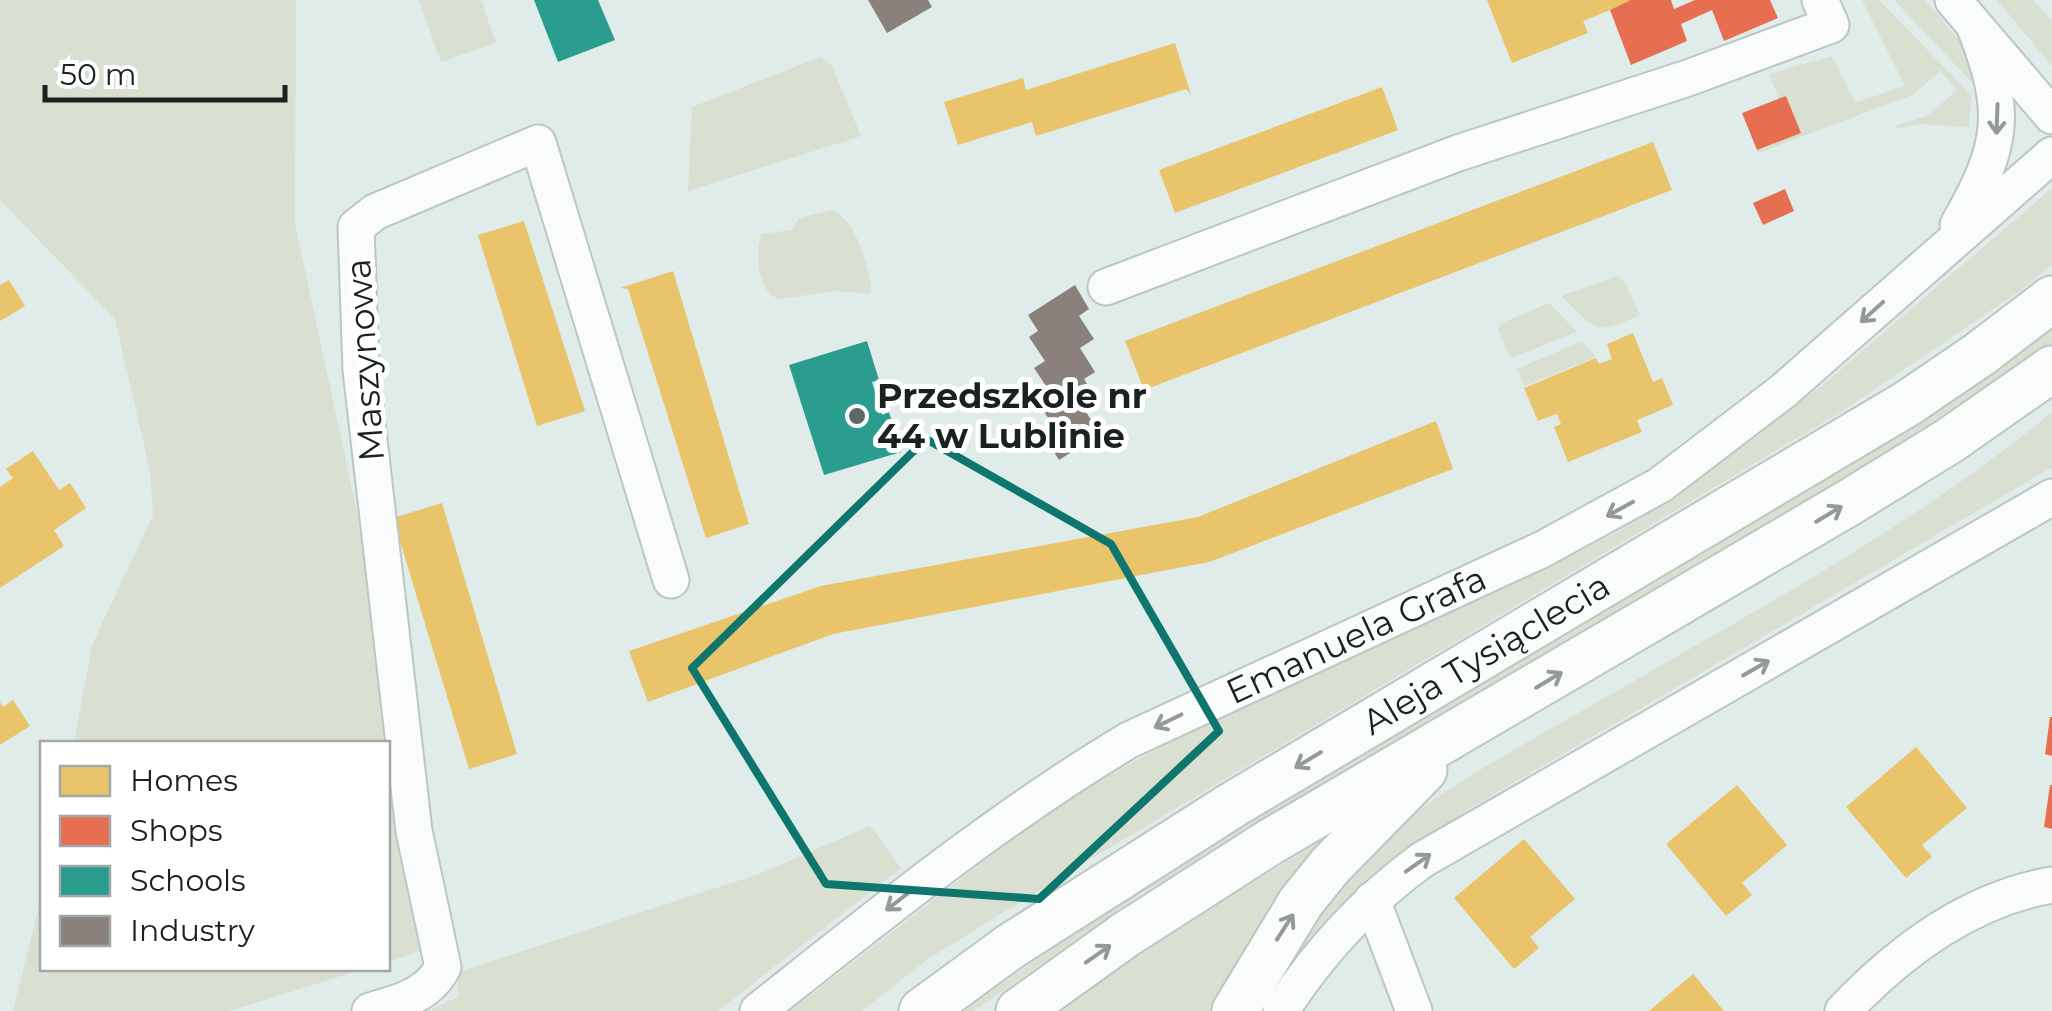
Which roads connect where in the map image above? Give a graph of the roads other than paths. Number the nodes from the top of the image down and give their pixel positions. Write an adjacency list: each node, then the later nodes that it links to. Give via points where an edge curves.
1 (1820, 0): 6 (street, via 1832,25 1458,153)
2 (1963, 13): 3 (street); 5 (street, one-way to 5, via 1993,73 1997,130 1976,194)
3 (2052, 116)
4 (2052, 155): 5 (street, Emanuela Grafa)
5 (1945, 248): 15 (street, Emanuela Grafa, one-way to 15, via 1782,392 1660,485 1544,549 1128,740 936,871)
6 (1106, 287)
7 (2052, 299): 16 (main road, Aleja Tysiąclecia, one-way to 16, via 1908,403 1234,804)
8 (2052, 369): 11 (main road, Aleja Tysiąclecia, one-way to 8, via 1932,451)
9 (2052, 497): 13 (street, one-way to 9, via 1450,842)
10 (671, 580): 14 (street, Maszynowa, via 538,143 374,212 356,227 361,370 414,831 443,967 434,985)
11 (1465, 729): 17 (main road, Aleja Tysiąclecia, one-way to 11, via 1207,882); 18 (main road, one-way to 11, via 1330,866)
12 (2052, 885): 21 (street, via 1992,901 1937,930)
13 (1372, 900): 19 (street); 20 (street)
14 (370, 1011)
15 (758, 1011)
16 (922, 1011)
17 (1019, 1011)
18 (1235, 1011)
19 (1282, 1011)
20 (1414, 1011)
21 (1843, 1011)

